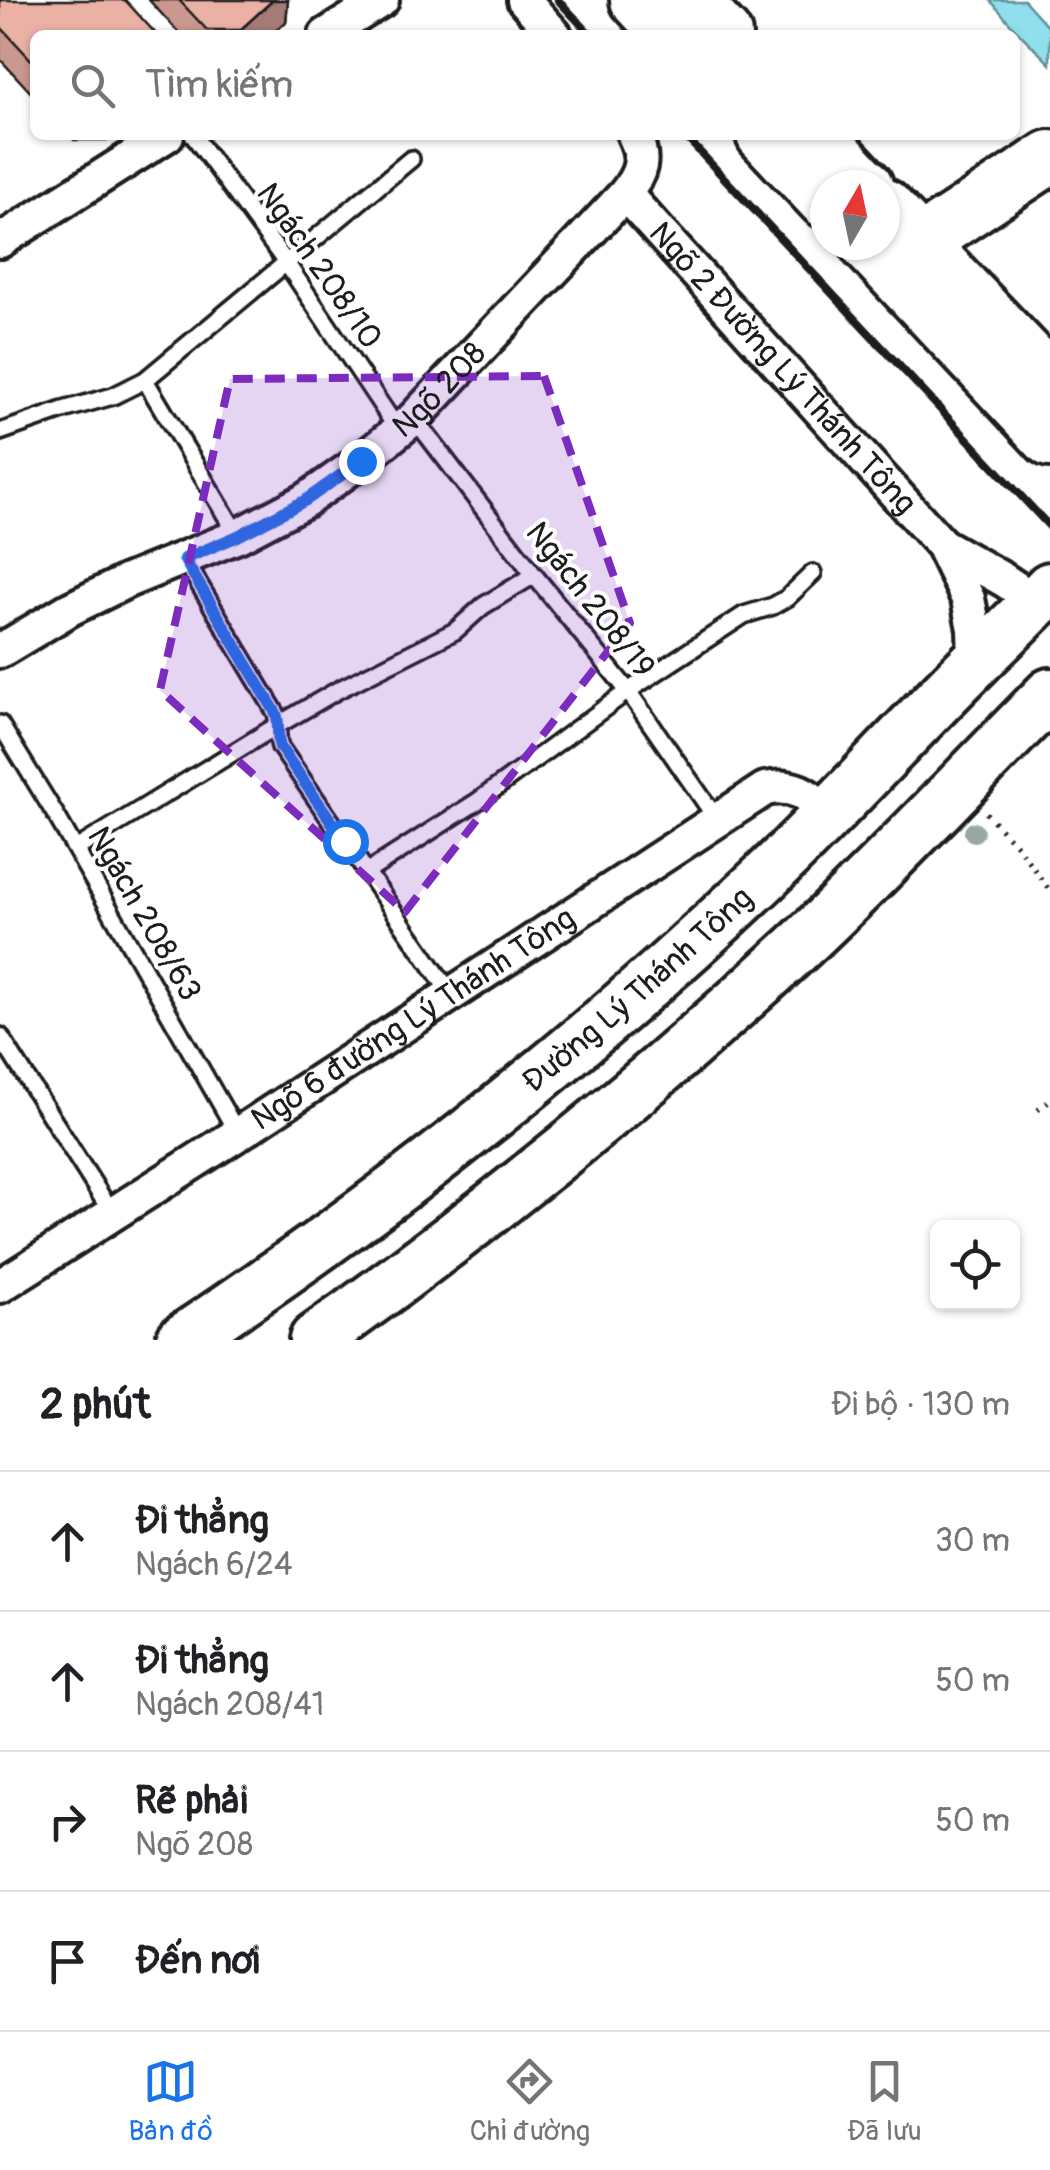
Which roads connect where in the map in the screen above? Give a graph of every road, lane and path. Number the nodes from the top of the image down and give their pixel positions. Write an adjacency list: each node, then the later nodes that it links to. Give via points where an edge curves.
1 (382, 0): 5 (street)
2 (524, 0): 6 (street)
3 (636, 0): 7 (highway)
4 (692, 0): 8 (highway)
5 (334, 30)
6 (551, 30)
7 (665, 30)
8 (719, 30)
9 (159, 140): 20 (street)
10 (197, 140): 23 (lane, Ngách 208/10)
11 (636, 140): 18 (street, Ngõ 208, via 640,167)
12 (768, 140): 17 (highway)
13 (823, 140): 16 (highway)
14 (1050, 157): 21 (highway)
15 (411, 159): 23 (lane)
16 (852, 170)
17 (810, 184)
18 (624, 194): 26 (street, Ngõ 208); 30 (street, Ngõ 2 Đường Lý Thánh Tông)
19 (900, 222): 21 (highway)
20 (0, 241)
21 (920, 243): 25 (highway)
22 (881, 260): 28 (highway)
23 (287, 264): 24 (lane); 26 (lane, Ngách 208/10)
24 (145, 380): 27 (lane); 29 (lane)
25 (1050, 380)
26 (406, 424): 29 (street, Ngõ 208, via 306,500); 33 (lane, Ngách 208/19)
27 (0, 432)
28 (1050, 440)
29 (238, 536): 31 (street, Ngõ 208)
30 (942, 544): 34 (street, Ngõ 2 Đường Lý Thánh Tông); 36 (street, Ngõ 2 Đường Lý Thánh Tông, via 968,599)
31 (184, 559): 35 (street, Ngõ 208, via 70,609); 40 (lane)
32 (813, 574): 37 (lane, via 787,598 744,615)
33 (534, 575): 37 (lane, Ngách 208/19); 40 (lane, via 455,631)
34 (1044, 595): 36 (main road, Đường Lý Thánh Tông)
35 (0, 651)
36 (975, 662): 42 (main road, Đường Lý Thánh Tông)
37 (628, 691): 43 (lane, Ngách 208/19); 45 (lane)
38 (1050, 694): 41 (main road)
39 (0, 724): 44 (lane, Ngách 208/63)
40 (278, 725): 44 (lane); 45 (lane, via 280,747)
41 (960, 785): 46 (path); 48 (main road)
42 (830, 813): 43 (street, Ngõ 6 đường Lý Thánh Tông, via 782,786); 47 (main road, Đường Lý Thánh Tông)
43 (718, 820): 49 (street, Ngõ 6 đường Lý Thánh Tông)
44 (76, 849): 53 (lane, Ngách 208/63)
45 (367, 872): 49 (lane)
46 (1050, 890)
47 (719, 918): 48 (main road); 56 (main road, Đường Lý Thánh Tông, via 447,1149)
48 (768, 974): 57 (main road, via 564,1150)
49 (451, 994): 53 (street, Ngõ 6 đường Lý Thánh Tông)
50 (0, 1036): 54 (lane)
51 (1050, 1100): 52 (path)
52 (1038, 1110)
53 (238, 1134): 54 (street, Ngõ 6 đường Lý Thánh Tông)
54 (112, 1214): 55 (street, Ngõ 6 đường Lý Thánh Tông)
55 (0, 1286)
56 (182, 1340)
57 (314, 1340)

